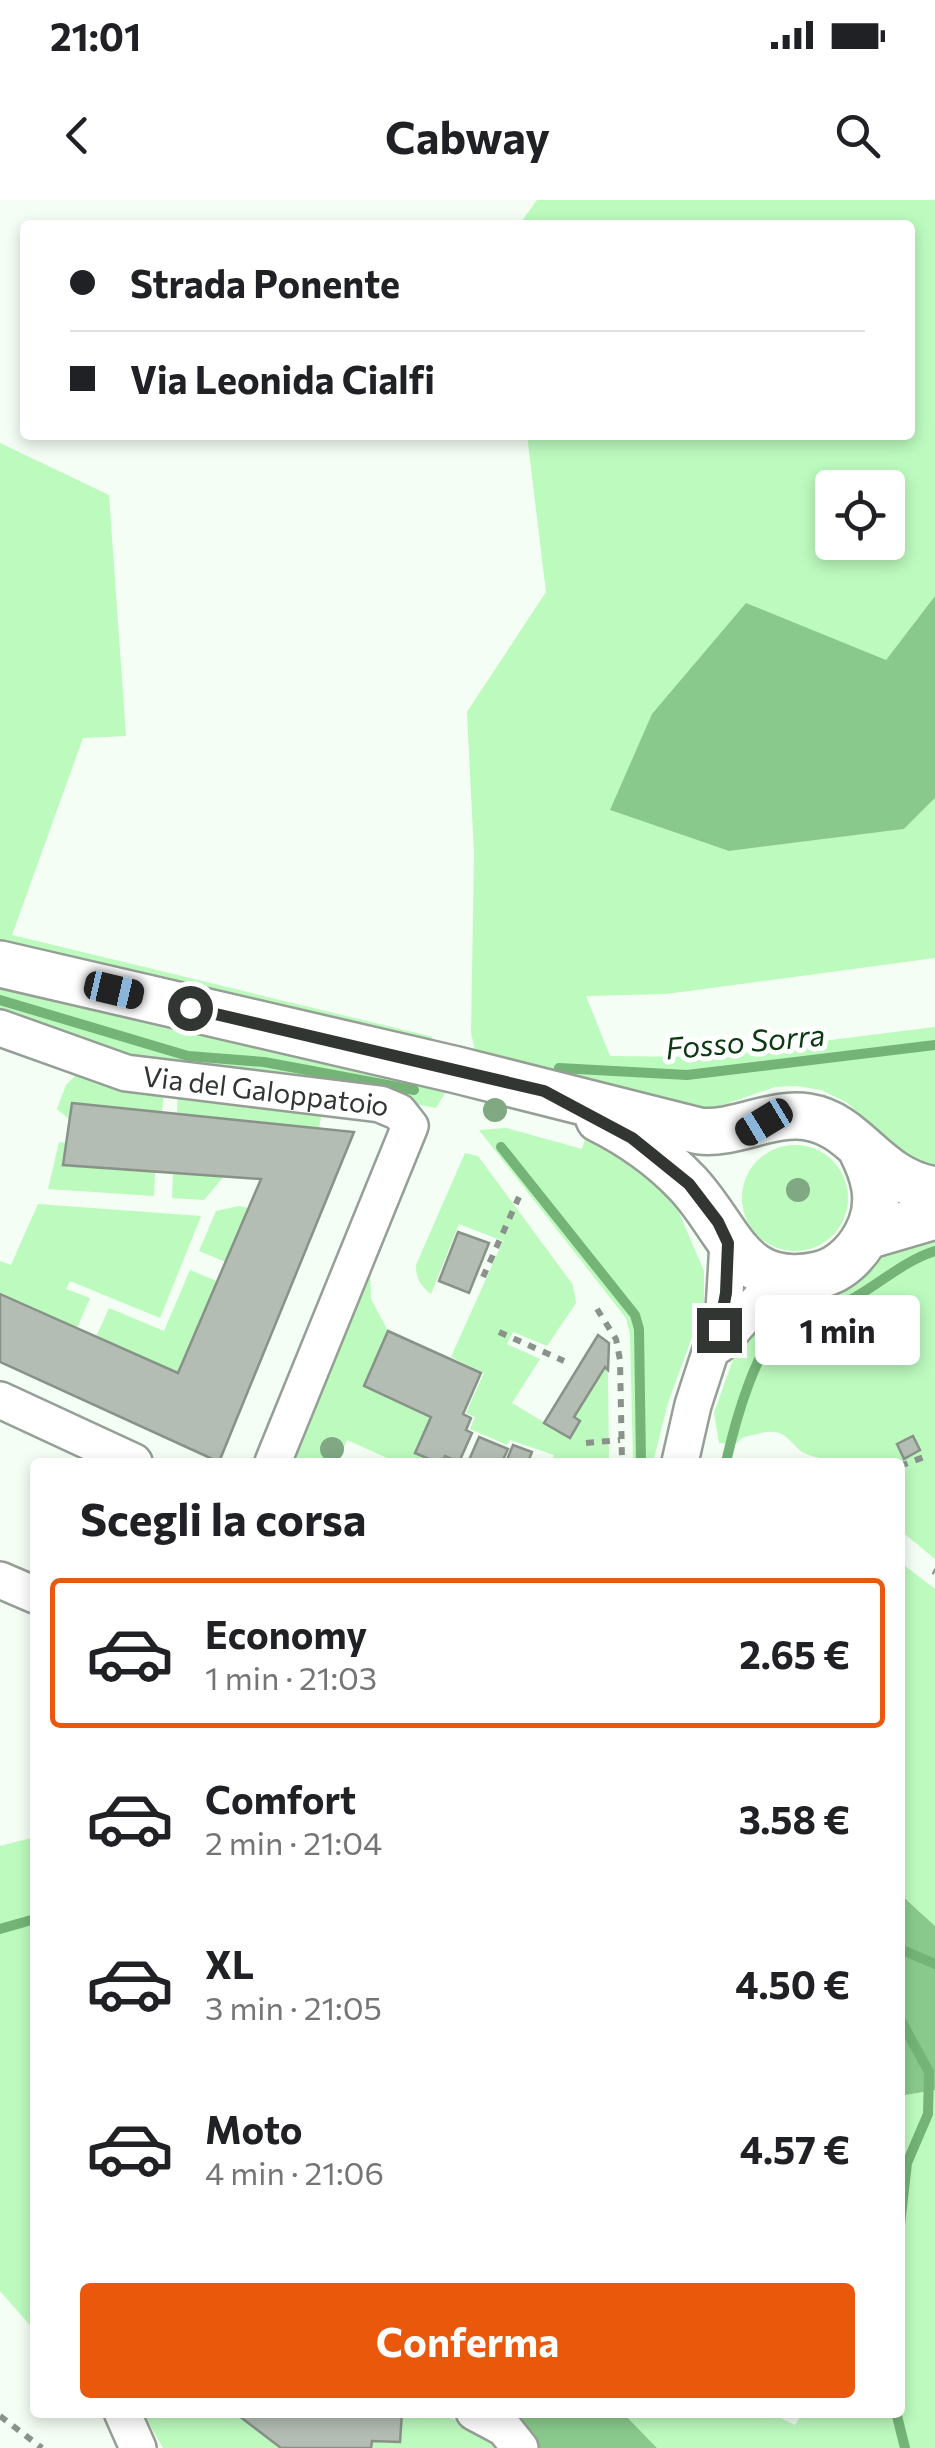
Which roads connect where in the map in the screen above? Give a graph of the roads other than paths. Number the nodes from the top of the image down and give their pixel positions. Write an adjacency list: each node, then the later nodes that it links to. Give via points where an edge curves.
1 (0, 964): 3 (main road)
2 (0, 1028): 14 (street, Via del Galoppatoio, via 126,1072 380,1104 410,1126)
3 (544, 1091): 4 (main road, via 699,1131); 8 (main road, via 646,1147 689,1184)
4 (764, 1122): 5 (main road, via 786,1116 818,1120 848,1135); 8 (main road, via 744,1134 722,1163 714,1198)
5 (862, 1151): 6 (main road, via 891,1175); 9 (main road, via 876,1193)
6 (935, 1190)
7 (935, 1216): 9 (main road)
8 (723, 1233): 10 (main road, via 748,1263 772,1276); 11 (street, via 726,1293)
9 (867, 1236): 10 (main road, via 850,1258)
10 (799, 1279): 11 (street, via 753,1305)
11 (712, 1353): 15 (street)
12 (0, 1400): 13 (street)
13 (125, 1458)
14 (275, 1458)
15 (681, 1458)
16 (0, 1580): 17 (street)
17 (30, 1593)
18 (125, 2418): 20 (street)
19 (485, 2418): 21 (street)
20 (138, 2448)
21 (520, 2448)

